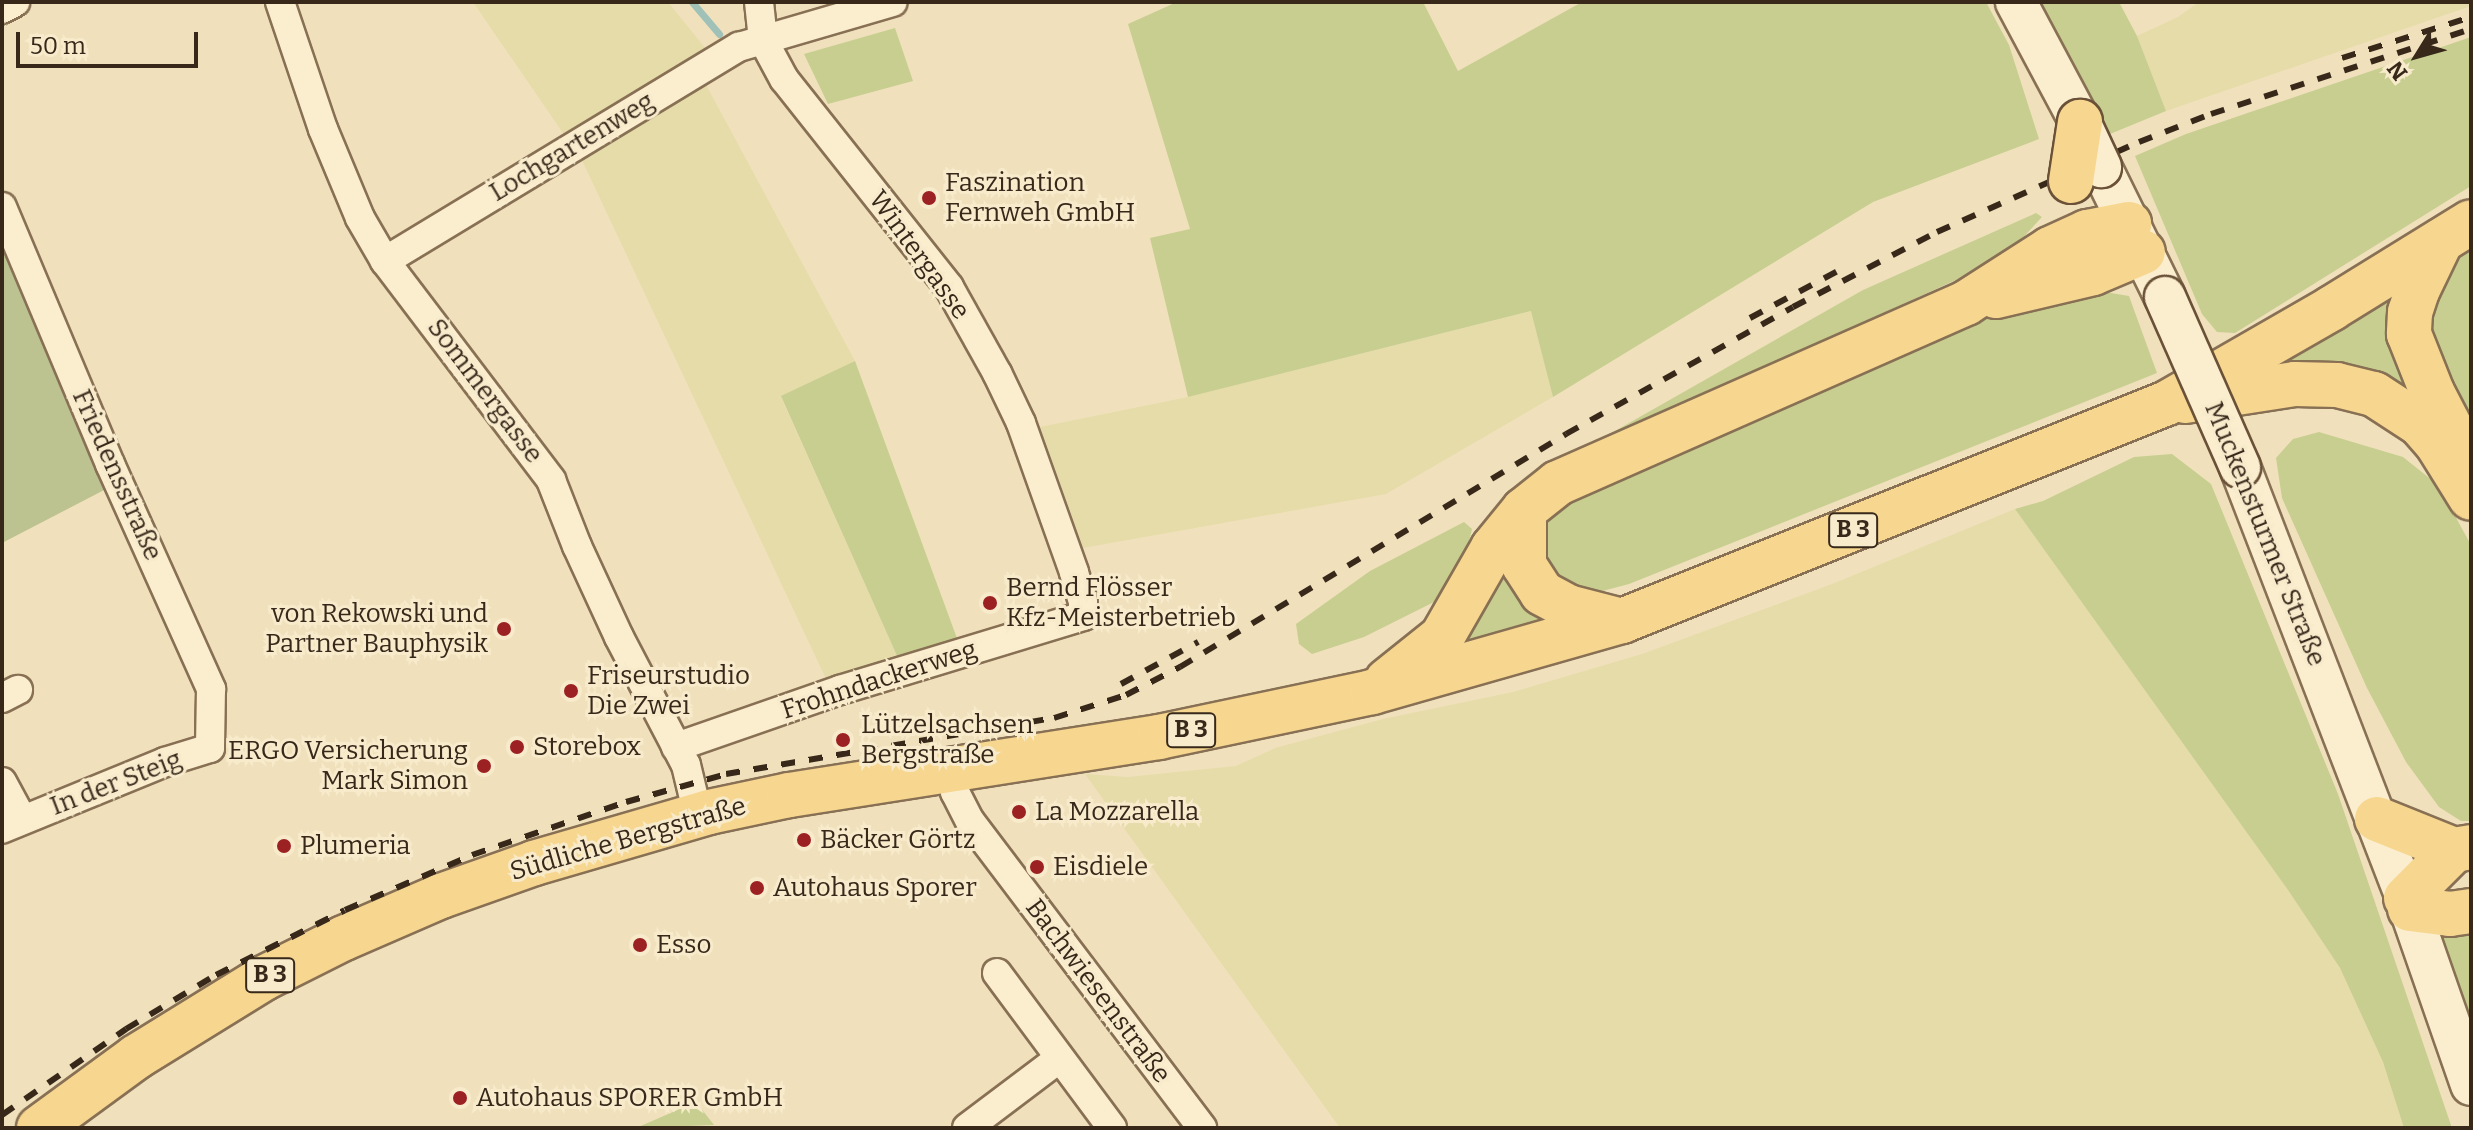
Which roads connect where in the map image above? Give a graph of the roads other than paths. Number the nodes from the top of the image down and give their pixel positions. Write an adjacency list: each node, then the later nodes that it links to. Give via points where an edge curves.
1 (15, 2): 6 (street)
2 (280, 2): 14 (street, Sommergasse, via 323,129 360,218)
3 (759, 2): 7 (street, Wintergasse)
4 (893, 2): 7 (street, Lochgartenweg)
5 (2016, 2): 8 (main road)
6 (2, 9)
7 (763, 40): 14 (street, Lochgartenweg, via 739,47); 20 (street, Wintergasse, via 784,79 949,287 997,373 1021,423 1069,557)
8 (2080, 122): 9 (main road, bridge)
9 (2086, 174): 12 (main road, Muckensturmer Straße); 13 (main road)
10 (2, 207): 24 (street, Friedensstraße, via 200,660 211,689)
11 (2456, 232): 16 (main road, B 3); 17 (main road, via 2417,291 2409,334 2426,380)
12 (2136, 238): 13 (main road, via 2087,232); 15 (main road, via 2093,273); 28 (main road, Muckensturmer Straße, bridge, via 2240,467)
13 (2050, 249): 15 (main road)
14 (385, 261): 23 (street, Sommergasse, via 551,480 614,627)
15 (1966, 303): 19 (main road, via 1603,461 1558,483)
16 (2167, 403): 18 (main road, via 2295,384 2337,385 2374,394 2420,424); 21 (main road, B 3)
17 (2471, 466)
18 (2471, 498)
19 (1524, 510): 21 (main road, via 1524,565 1542,593 1568,607); 22 (main road, via 1493,548 1442,637)
20 (1083, 616): 23 (street, Frohndackerweg, via 840,690)
21 (1622, 621): 22 (main road, B 3)
22 (1372, 692): 25 (main road, Südliche Bergstraße / B 3, via 1159,737)
23 (676, 747): 27 (street, Sommergasse)
24 (210, 748): 29 (street, In der Steig)
25 (950, 770): 27 (main road, Südliche Bergstraße / B 3); 39 (street, Bachwiesenstraße, via 970,821)
26 (2, 782): 29 (street, In der Steig)
27 (700, 803): 36 (main road, Südliche Bergstraße / B 3, via 441,896 344,938 222,1002)
28 (2377, 819): 30 (main road); 31 (main road, Muckensturmer Straße)
29 (12, 824)
30 (2463, 848): 31 (main road)
31 (2408, 903): 32 (main road, via 2450,914); 35 (main road, Muckensturmer Straße)
32 (2471, 911)
33 (997, 973): 34 (street)
34 (1060, 1058): 37 (street); 38 (street)
35 (2471, 1085)
36 (39, 1128)
37 (967, 1128)
38 (1112, 1128)
39 (1202, 1128)

